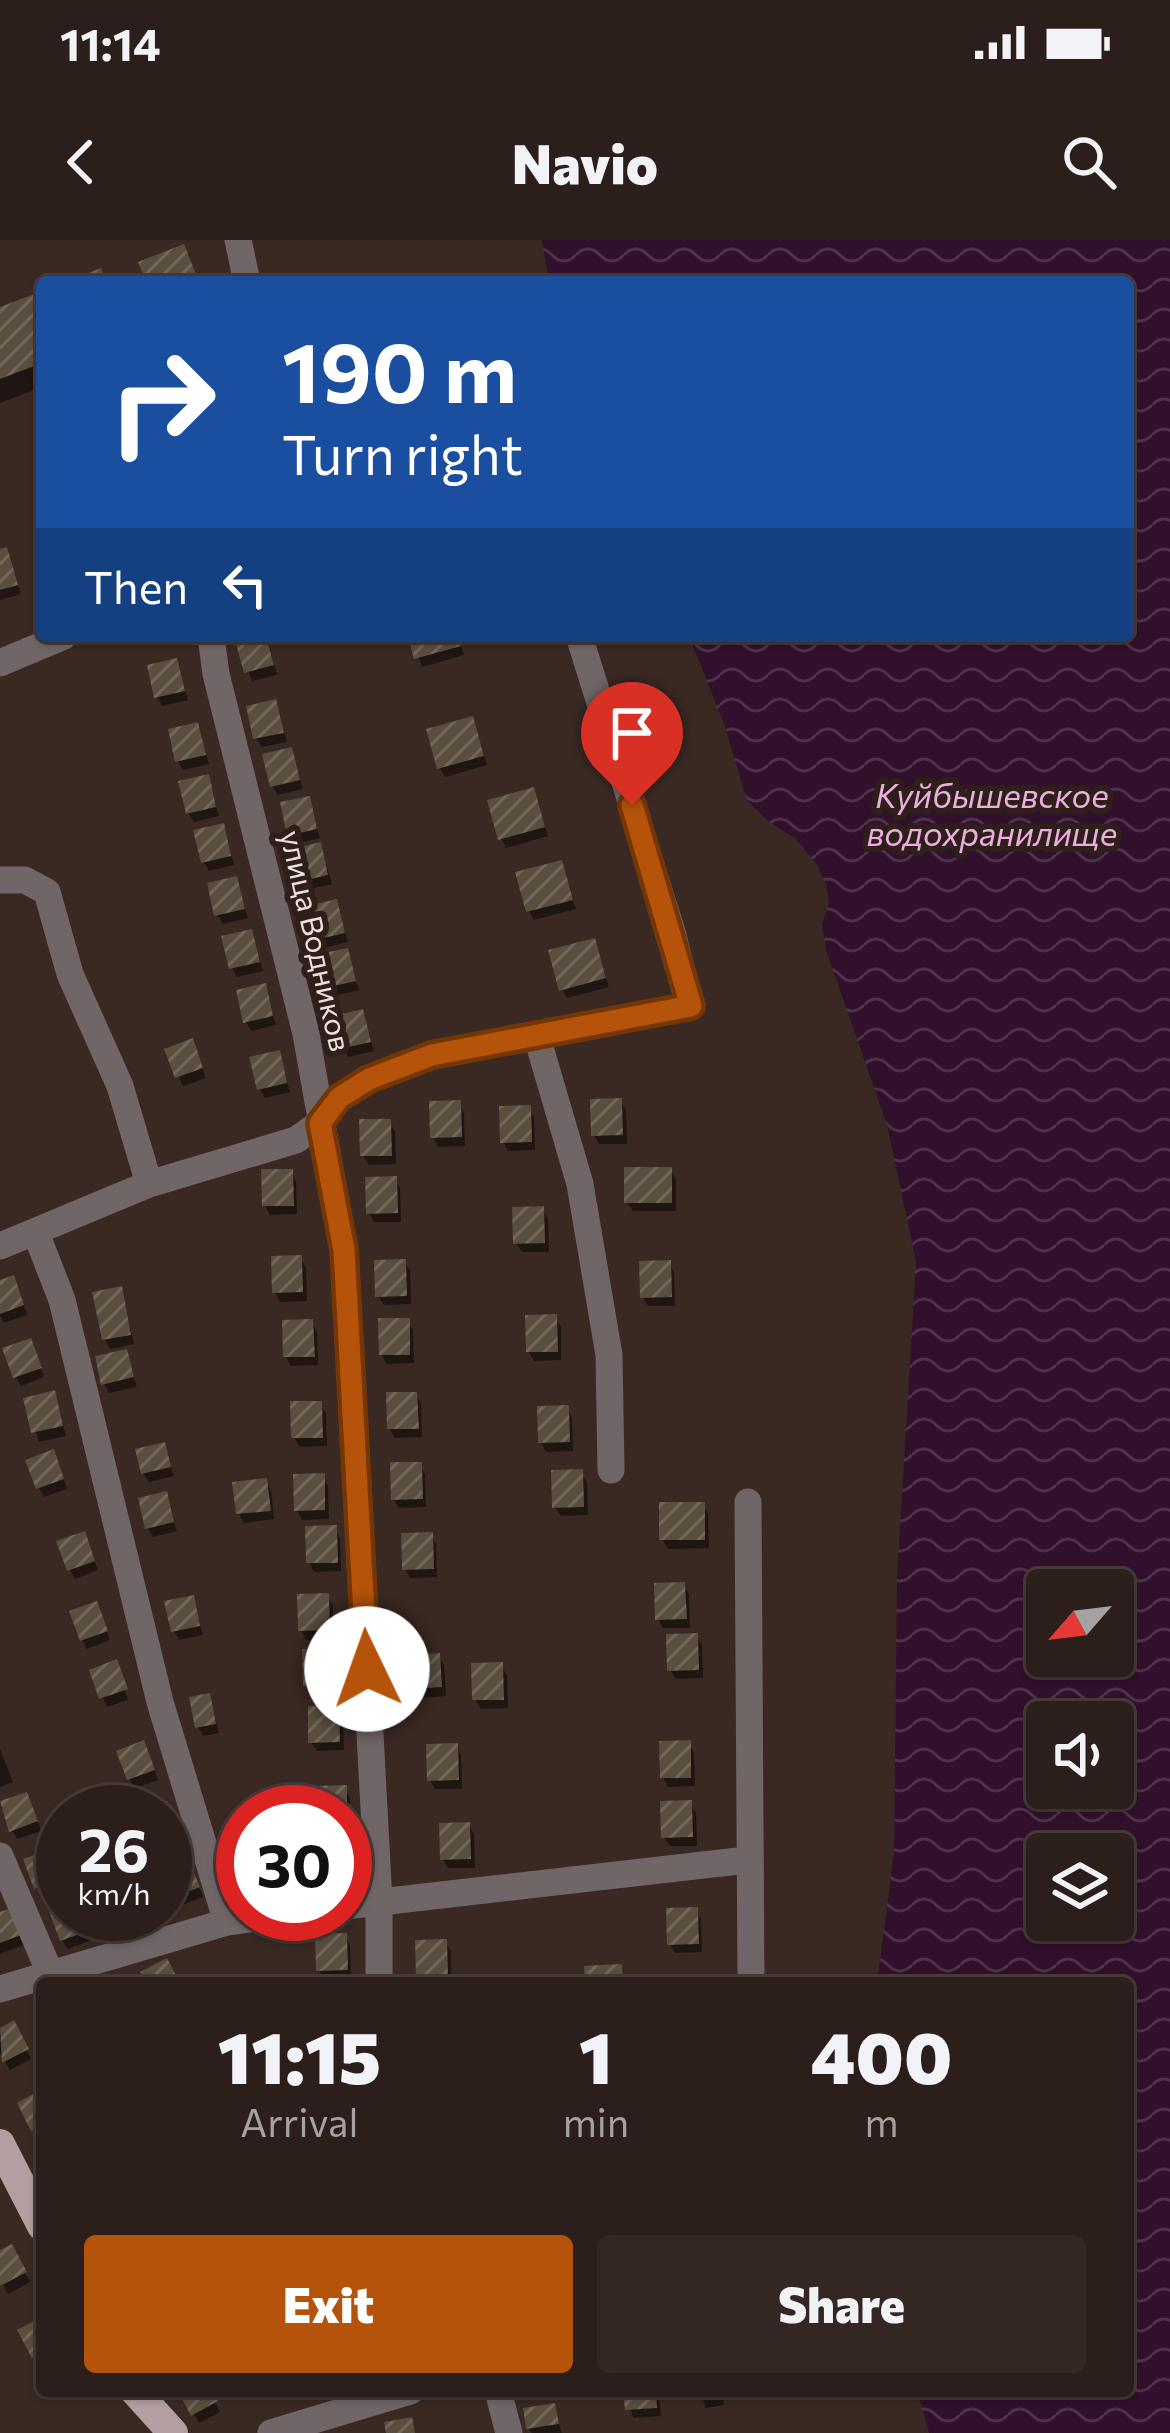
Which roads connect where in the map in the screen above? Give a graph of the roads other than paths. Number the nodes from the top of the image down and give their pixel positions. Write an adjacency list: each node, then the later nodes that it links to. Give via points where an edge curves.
1 (238, 240): 2 (street)
2 (246, 276)
3 (50, 642): 6 (street)
4 (212, 642): 9 (street, улица Водников, via 307,1034)
5 (581, 642): 8 (street, via 691,1006)
6 (0, 663)
7 (0, 880): 10 (street, via 25,880 47,892)
8 (537, 1037): 9 (street, via 432,1055 369,1079); 13 (street, via 580,1184 609,1355)
9 (320, 1123): 10 (street, via 296,1140); 18 (street, улица Водников, via 344,1250)
10 (149, 1184): 11 (street)
11 (36, 1233): 12 (street); 17 (street, via 62,1300 160,1702)
12 (0, 1246)
13 (611, 1470)
14 (748, 1502): 16 (street)
15 (0, 1856): 21 (street)
16 (747, 1861): 18 (street); 23 (street)
17 (216, 1889)
18 (380, 1902): 19 (street); 22 (street, улица Водников)
19 (372, 1903)
20 (216, 1925): 21 (street)
21 (50, 1972): 24 (street)
22 (379, 1977)
23 (751, 1977)
24 (0, 1989)
25 (0, 2144): 26 (main road)
26 (36, 2214)
27 (140, 2397): 30 (main road)
28 (375, 2397): 31 (street)
29 (500, 2397): 32 (street)
30 (173, 2433)
31 (271, 2433)
32 (509, 2433)

